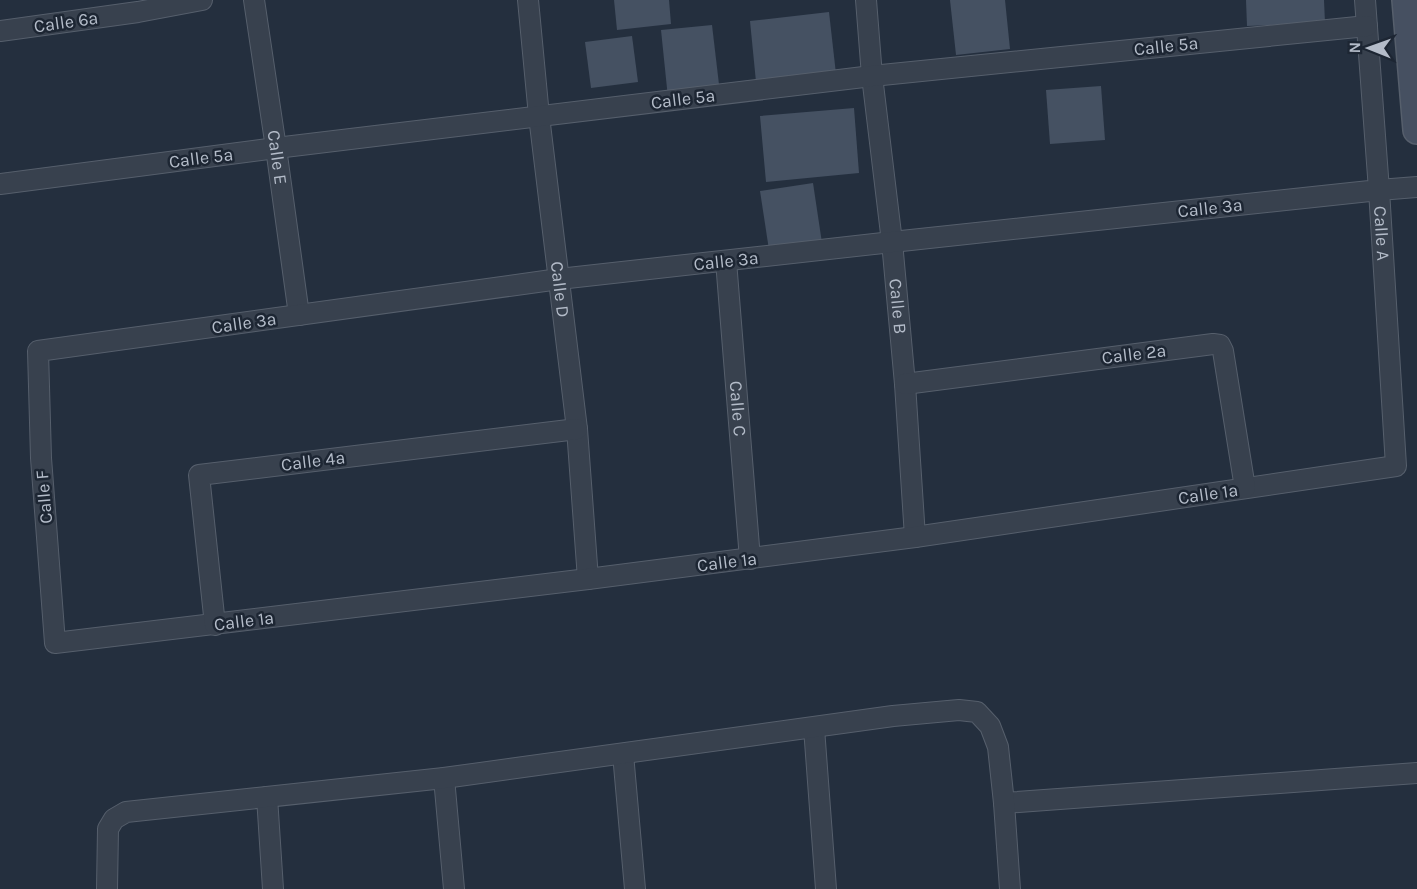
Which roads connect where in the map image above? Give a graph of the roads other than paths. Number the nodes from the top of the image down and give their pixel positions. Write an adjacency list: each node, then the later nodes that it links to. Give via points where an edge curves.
1 (202, 0): 8 (street, Calle 6ª)
2 (254, 0): 12 (street, Calle E)
3 (528, 0): 10 (street, Calle D)
4 (866, 0): 9 (street, Calle B)
5 (1365, 0): 7 (street, Calle A)
6 (1406, 0): 11 (street)
7 (1367, 26): 9 (street, Calle 5ª); 15 (street, Calle A)
8 (0, 31)
9 (872, 76): 10 (street, Calle 5ª); 16 (street, Calle B)
10 (539, 116): 12 (street, Calle 5ª); 18 (street, Calle D)
11 (1417, 130)
12 (276, 148): 13 (street, Calle 5ª); 19 (street, Calle E)
13 (0, 184)
14 (1417, 187): 15 (street, Calle 3ª)
15 (1379, 190): 16 (street, Calle 3ª); 23 (street, Calle A)
16 (892, 242): 17 (street, Calle 3ª); 21 (street, Calle B)
17 (726, 261): 18 (street, Calle 3ª); 26 (street, Calle C)
18 (559, 279): 19 (street, Calle 3ª); 22 (street, Calle D)
19 (299, 315): 20 (street, Calle 3ª)
20 (38, 351): 29 (street, Calle F, via 41,458)
21 (905, 384): 24 (street, Calle 2ª, via 1220,345); 25 (street, Calle B)
22 (577, 429): 27 (street, Calle D); 28 (street, Calle 4ª, via 199,475)
23 (1396, 466): 24 (street, Calle 1ª)
24 (1245, 488): 25 (street, Calle 1ª)
25 (915, 537): 26 (street, Calle 1ª)
26 (750, 559): 27 (street, Calle 1ª)
27 (588, 579): 28 (street, Calle 1ª)
28 (215, 625): 29 (street, Calle 1ª)
29 (55, 643)
30 (814, 728): 31 (street); 35 (street, via 893,716 977,712 990,726 998,747); 40 (street)
31 (622, 754): 33 (street); 39 (street)
32 (1417, 773): 35 (street)
33 (444, 778): 34 (street); 38 (street)
34 (267, 797): 36 (street, via 126,812 114,819 108,829); 37 (street)
35 (1004, 803): 41 (street)
36 (107, 889)
37 (273, 889)
38 (454, 889)
39 (635, 889)
40 (826, 889)
41 (1010, 889)

